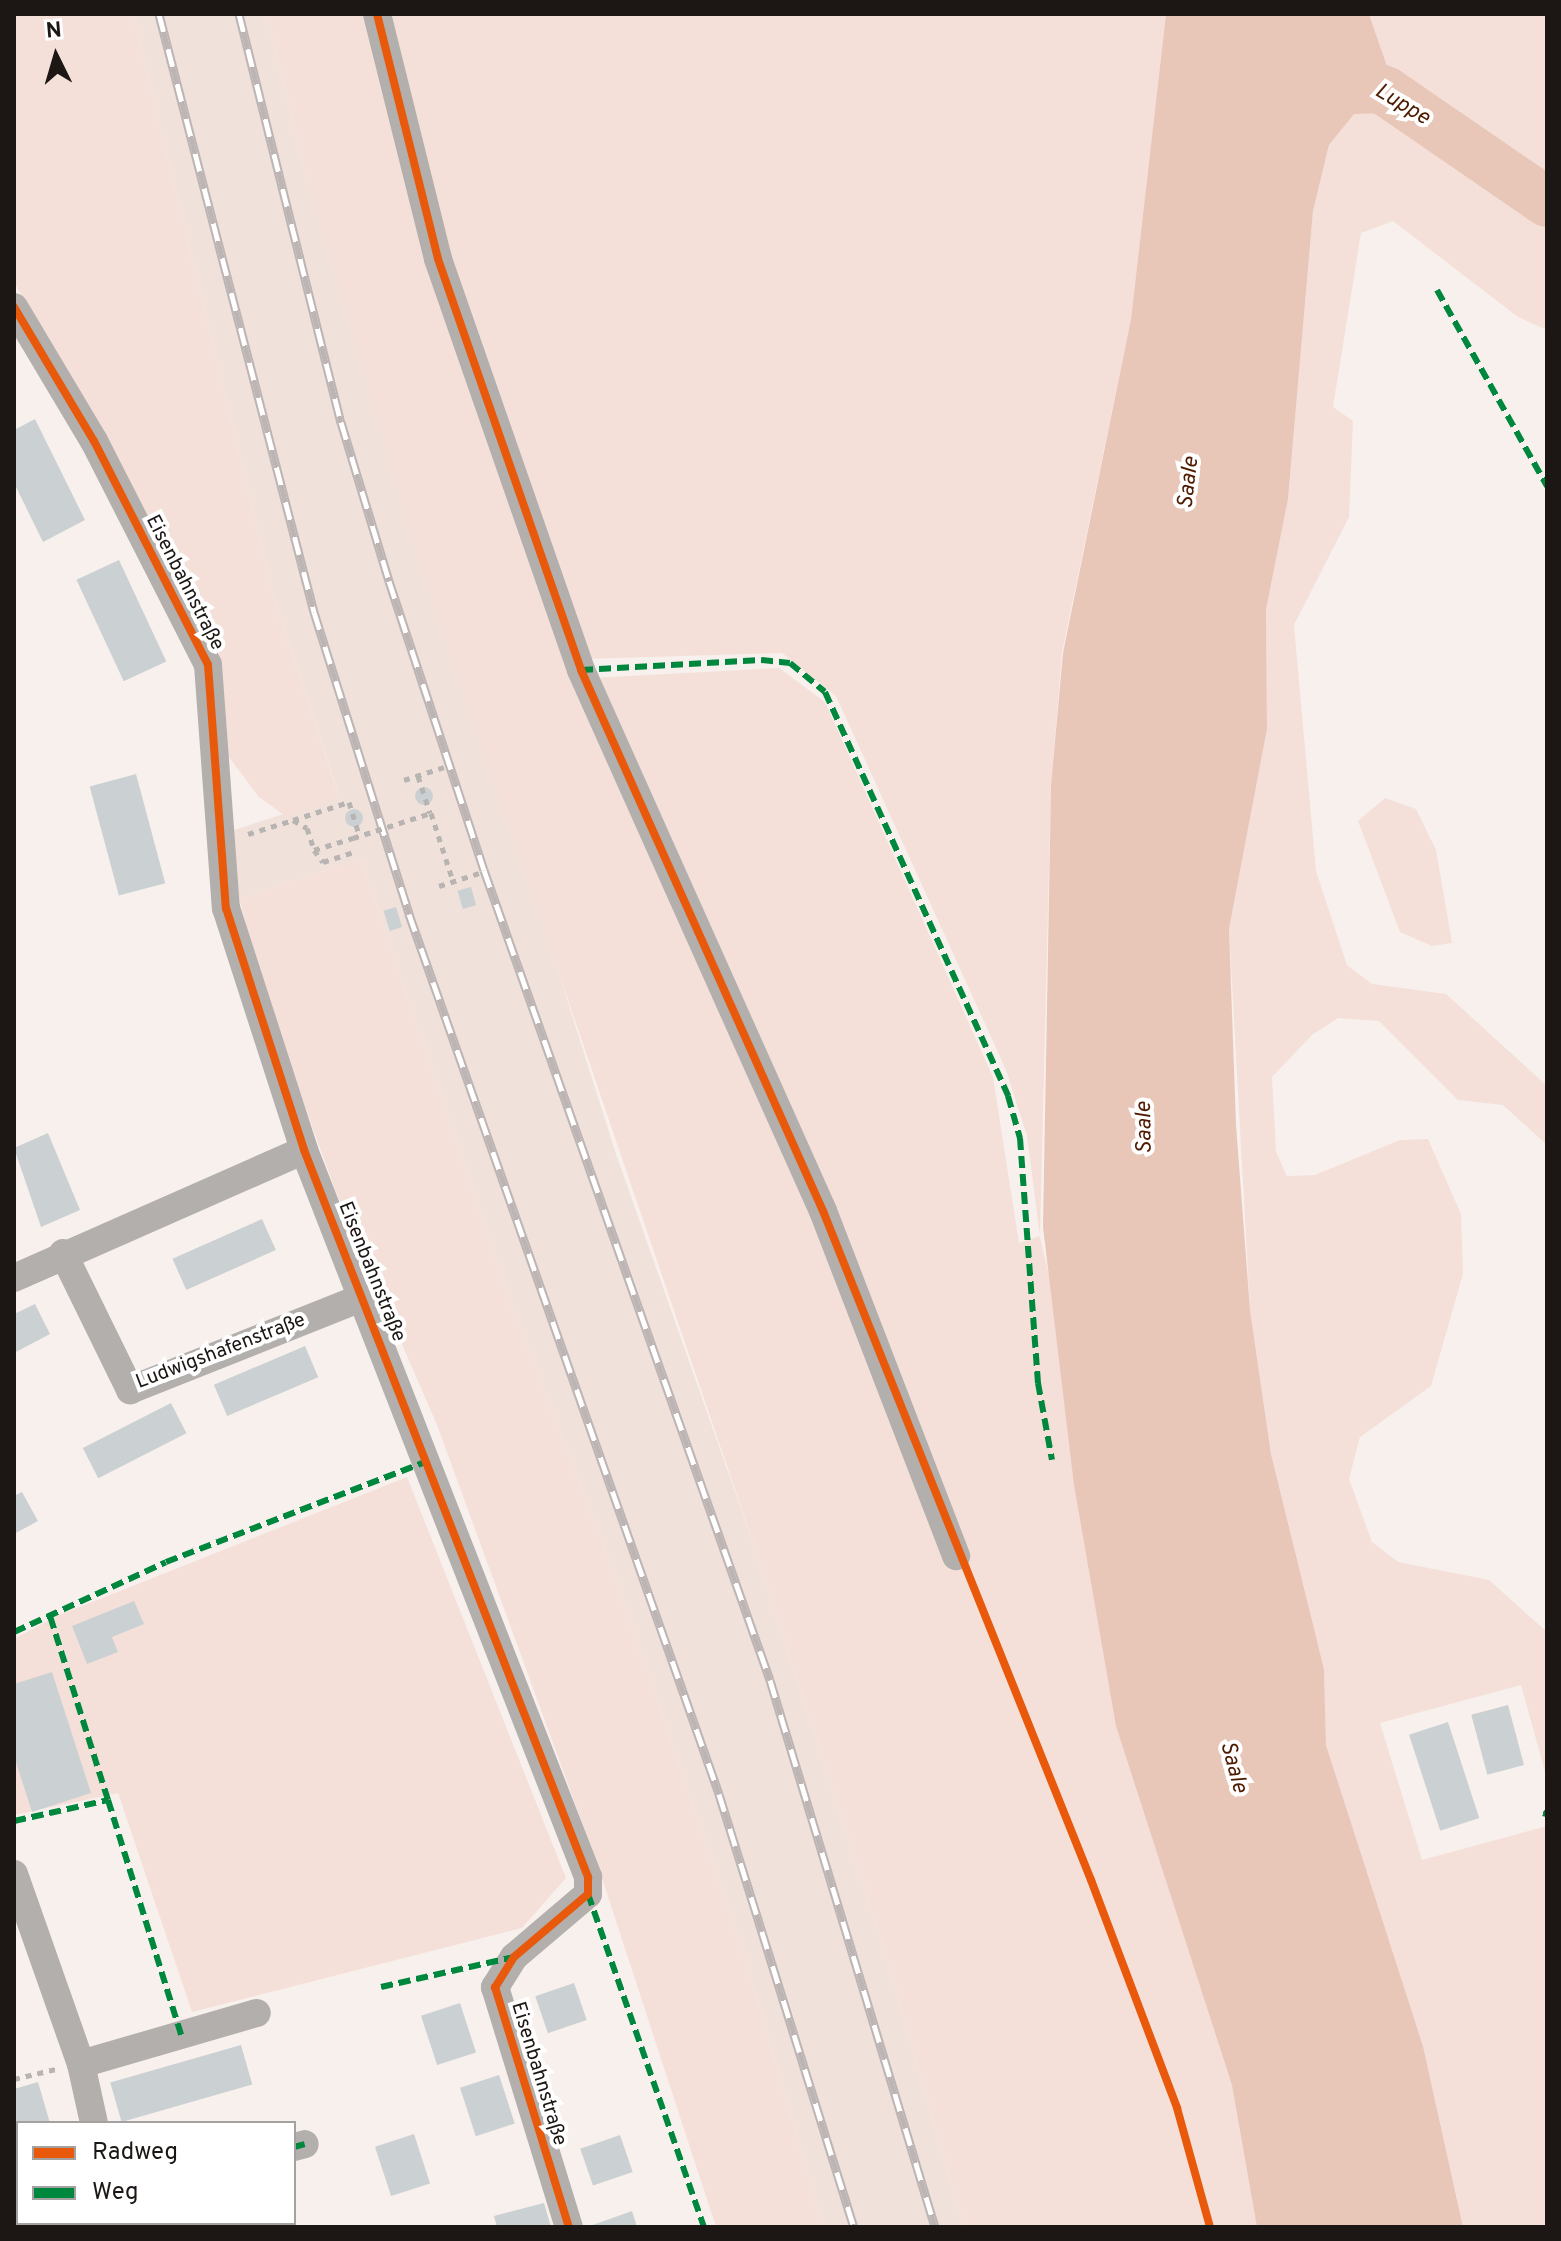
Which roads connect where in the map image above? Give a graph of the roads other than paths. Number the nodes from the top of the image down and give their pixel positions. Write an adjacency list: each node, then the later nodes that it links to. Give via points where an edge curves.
1 (377, 14): 7 (street, via 438,259 581,670 823,1211)
2 (14, 307): 3 (street, Eisenbahnstraße, via 94,441 208,665 226,908)
3 (304, 1150): 4 (street); 6 (street, Eisenbahnstraße)
4 (63, 1253): 5 (street); 6 (street, Ludwigshafenstraße, via 130,1390)
5 (14, 1277)
6 (364, 1297): 12 (street, Eisenbahnstraße, via 588,1877 588,1894 514,1957 495,1987)
7 (956, 1556)
8 (14, 1874): 10 (street)
9 (257, 2013): 10 (street)
10 (81, 2064): 11 (street)
11 (94, 2121)
12 (569, 2227)

